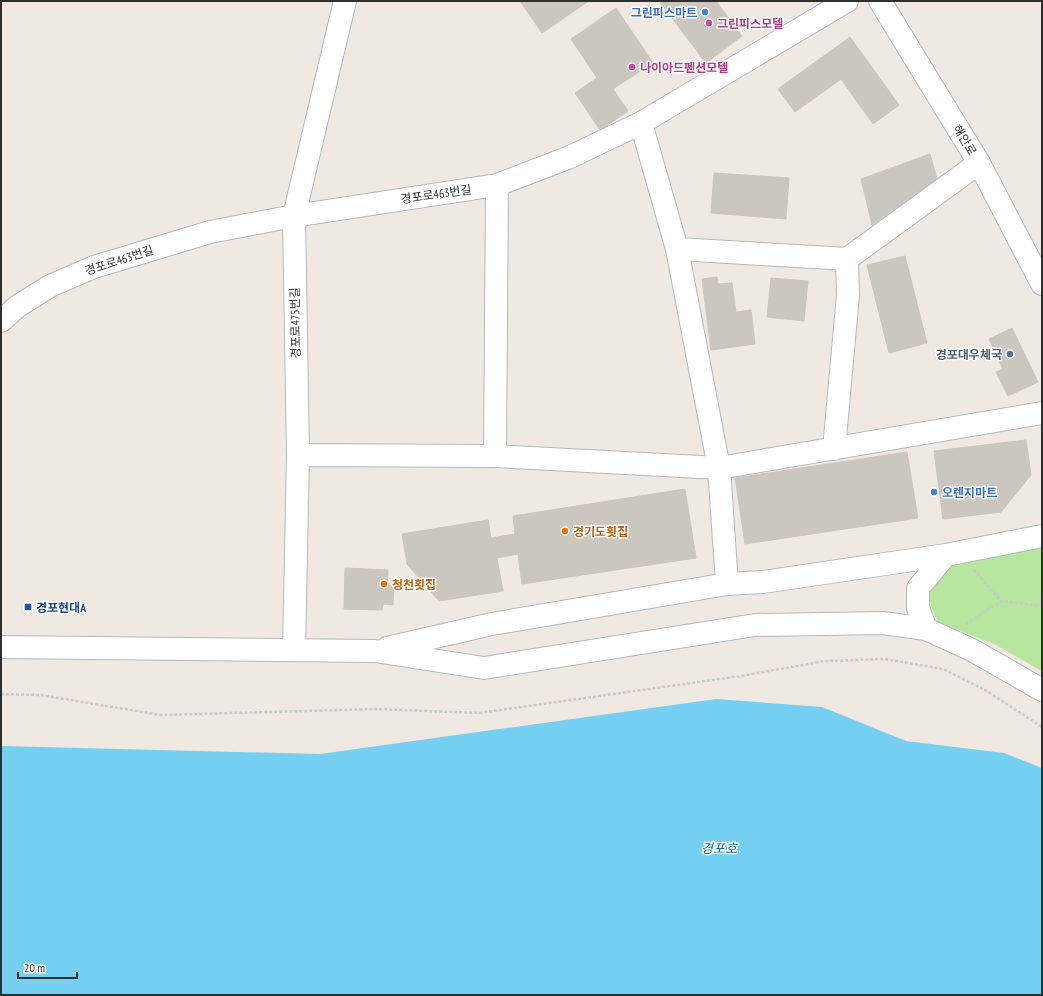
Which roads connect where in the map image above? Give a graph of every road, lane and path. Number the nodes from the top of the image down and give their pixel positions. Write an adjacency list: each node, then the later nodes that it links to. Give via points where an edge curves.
1 (345, 1): 7 (street, 경포로475번길)
2 (847, 1): 4 (street, 경포로463번길)
3 (880, 1): 5 (street, 해안로)
4 (641, 123): 6 (street, 경포로463번길, via 570,157); 8 (street)
5 (979, 163): 9 (street); 10 (street, 해안로)
6 (497, 185): 7 (street, 경포로463번길); 15 (street)
7 (294, 216): 11 (street, 경포로463번길, via 210,232 94,267 50,286 18,306); 14 (street, 경포로475번길)
8 (677, 249): 9 (street); 16 (street)
9 (847, 259): 13 (street, via 848,295)
10 (1042, 284)
11 (1, 321)
12 (1042, 413): 13 (street)
13 (834, 449): 16 (street)
14 (298, 455): 15 (street); 27 (street, 경포로475번길)
15 (495, 456): 16 (street)
16 (719, 468): 20 (street)
17 (1042, 536): 18 (street)
18 (946, 555): 20 (street, via 763,582); 25 (street, via 918,588 918,608)
19 (970, 565): 22 (path)
20 (727, 584): 28 (street, via 492,624)
21 (1042, 590): 23 (path)
22 (1001, 601): 23 (path); 24 (path)
23 (1042, 606)
24 (962, 627)
25 (926, 629): 28 (street, via 883,623 755,625 484,668); 29 (street, via 972,650)
26 (1, 647): 27 (street)
27 (294, 650): 28 (street)
28 (374, 650)
29 (1040, 688)
30 (1, 694): 31 (path, via 40,695 161,715 376,709 479,713 741,676 825,661 885,659 943,669 1011,706)
31 (1042, 727)

